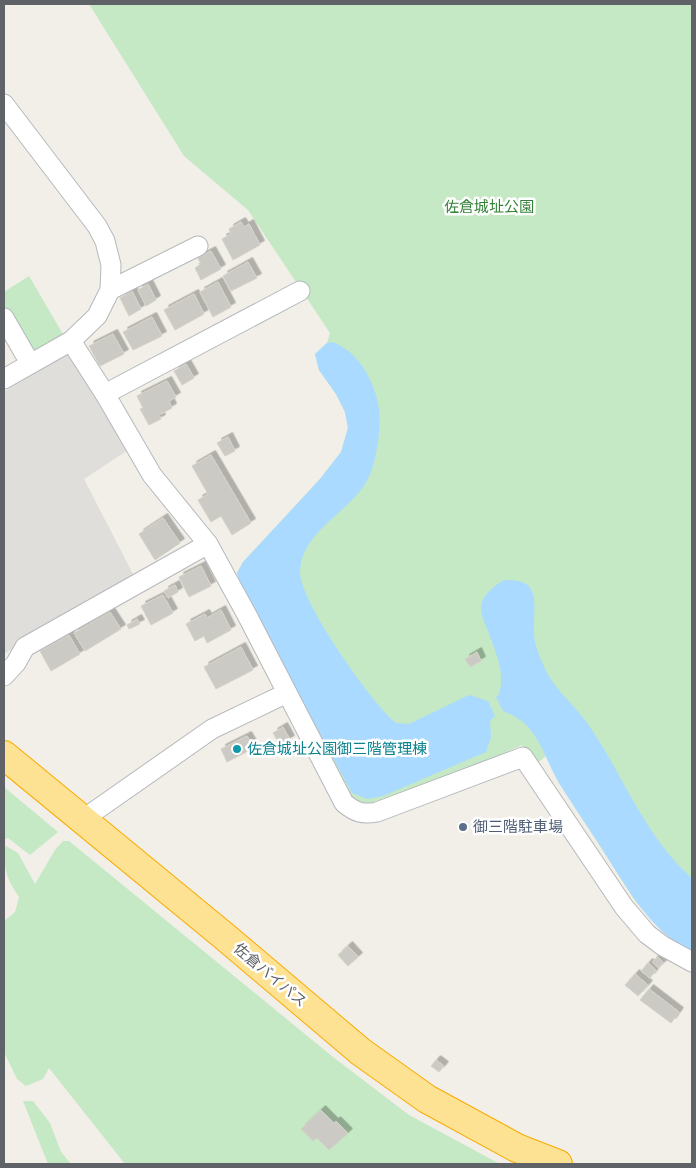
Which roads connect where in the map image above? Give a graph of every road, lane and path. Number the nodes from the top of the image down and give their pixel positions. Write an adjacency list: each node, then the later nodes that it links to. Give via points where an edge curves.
1 (6, 113): 3 (street, via 97,226 111,265)
2 (198, 246): 3 (street)
3 (110, 290): 6 (street, via 97,316)
4 (300, 290): 9 (street)
5 (4, 318): 7 (street)
6 (71, 341): 7 (street); 9 (street)
7 (30, 363): 8 (street)
8 (4, 379)
9 (105, 394): 10 (street, via 152,475)
10 (208, 544): 11 (street, via 25,647 16,664); 12 (street)
11 (4, 676)
12 (288, 693): 14 (street, via 212,729); 15 (street, via 344,803 365,814 523,757 624,907 647,934)
13 (4, 755): 14 (highway, 佐倉バイパス)
14 (82, 820): 16 (highway, 佐倉バイパス, via 361,1052 427,1099 517,1148)
15 (692, 962)
16 (558, 1164)

